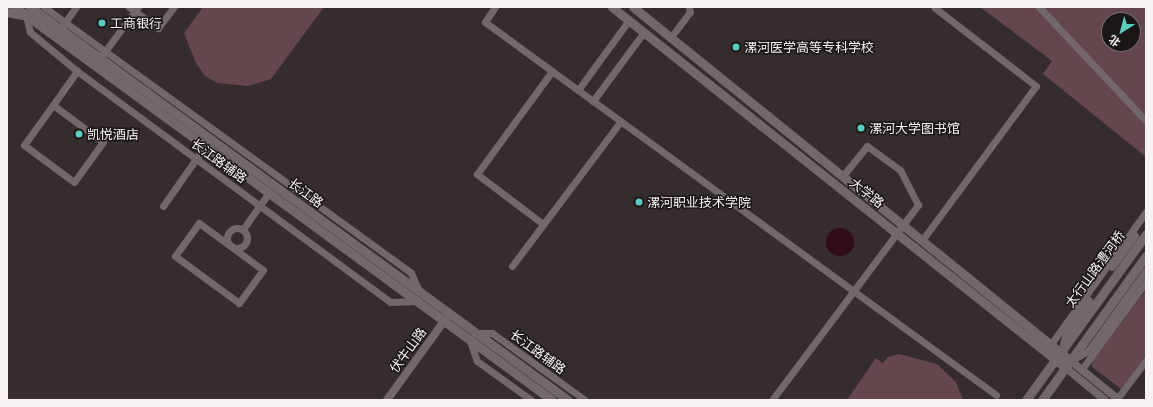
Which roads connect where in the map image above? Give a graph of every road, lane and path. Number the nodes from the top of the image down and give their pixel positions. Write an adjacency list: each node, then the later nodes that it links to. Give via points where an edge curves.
1 (15, 7): 12 (main road, 长江路)
2 (44, 7): 15 (street, 长江路辅路)
3 (76, 7): 15 (street)
4 (174, 7): 10 (street, via 158,28)
5 (495, 7): 22 (street, via 485,22)
6 (612, 7): 14 (main road, 大学路)
7 (633, 7): 18 (main road, 大学路)
8 (689, 7): 18 (street, via 690,12)
9 (1040, 7): 27 (street)
10 (134, 8): 19 (street)
11 (934, 8): 40 (street, via 1036,86)
12 (28, 11): 13 (main road); 16 (main road, 长江路); 20 (main road, 长江路); 21 (street, 长江路辅路, via 30,32)
13 (7, 12)
14 (629, 20): 17 (main road, 大学路); 24 (street)
15 (65, 21): 16 (street); 19 (street, 长江路辅路)
16 (60, 29): 20 (main road, 长江路)
17 (644, 32): 25 (street); 53 (main road, 大学路)
18 (671, 37): 31 (main road, 大学路)
19 (106, 51): 20 (street); 47 (street, 长江路辅路, via 412,273)
20 (97, 62): 23 (street); 29 (main road, 长江路); 47 (main road, 长江路)
21 (77, 71): 23 (street, 长江路辅路); 26 (street)
22 (552, 71): 24 (street); 37 (street, via 477,174)
23 (86, 78): 30 (street, 长江路辅路)
24 (578, 90): 25 (street)
25 (593, 100): 28 (street)
26 (53, 104): 26 (street, via 24,145 74,182 103,142)
27 (1146, 118)
28 (621, 121): 37 (street); 46 (street)
29 (205, 146): 30 (street); 32 (main road, 长江路)
30 (196, 158): 33 (street); 34 (street, 长江路辅路)
31 (843, 176): 40 (main road, 大学路); 46 (street, via 867,146 900,170 918,205)
32 (268, 194): 34 (street); 47 (main road, 长江路)
33 (163, 206)
34 (260, 206): 38 (street); 47 (street, 长江路辅路, via 390,302)
35 (1146, 212): 51 (street)
36 (1146, 220): 49 (street, 太行山路澧河桥)
37 (543, 224): 43 (street)
38 (243, 229): 41 (street, via 237,228 229,232); 41 (street, via 247,242 242,247)
39 (1146, 234): 49 (main road, 太行山路澧河桥)
40 (923, 239): 51 (main road, 大学路)
41 (232, 247): 41 (street, via 263,270 239,303 175,256 199,223)
42 (1146, 256): 52 (main road)
43 (512, 266)
44 (1146, 270): 52 (street)
45 (1146, 282): 56 (street)
46 (852, 293): 57 (street); 64 (street)
47 (418, 297): 48 (main road, 长江路)
48 (447, 318): 50 (main road, 长江路); 59 (street, 伏牛山路)
49 (1069, 335): 53 (main road)
50 (472, 337): 60 (street, via 477,361); 61 (main road, 长江路); 62 (main road, 长江路); 63 (street, 长江路辅路, via 492,333)
51 (1051, 344): 53 (main road, 大学路)
52 (1085, 349): 55 (main road)
53 (1059, 355): 55 (main road, 大学路); 65 (main road)
54 (1146, 360): 58 (street)
55 (1069, 364): 56 (street, 大学路); 66 (main road); 67 (street, 大学路)
56 (1082, 369): 58 (street, 大学路)
57 (996, 395)
58 (1118, 399)
59 (387, 400)
60 (531, 400)
61 (552, 400)
62 (568, 400)
63 (585, 400)
64 (772, 400)
65 (1026, 400)
66 (1042, 400)
67 (1105, 400)

